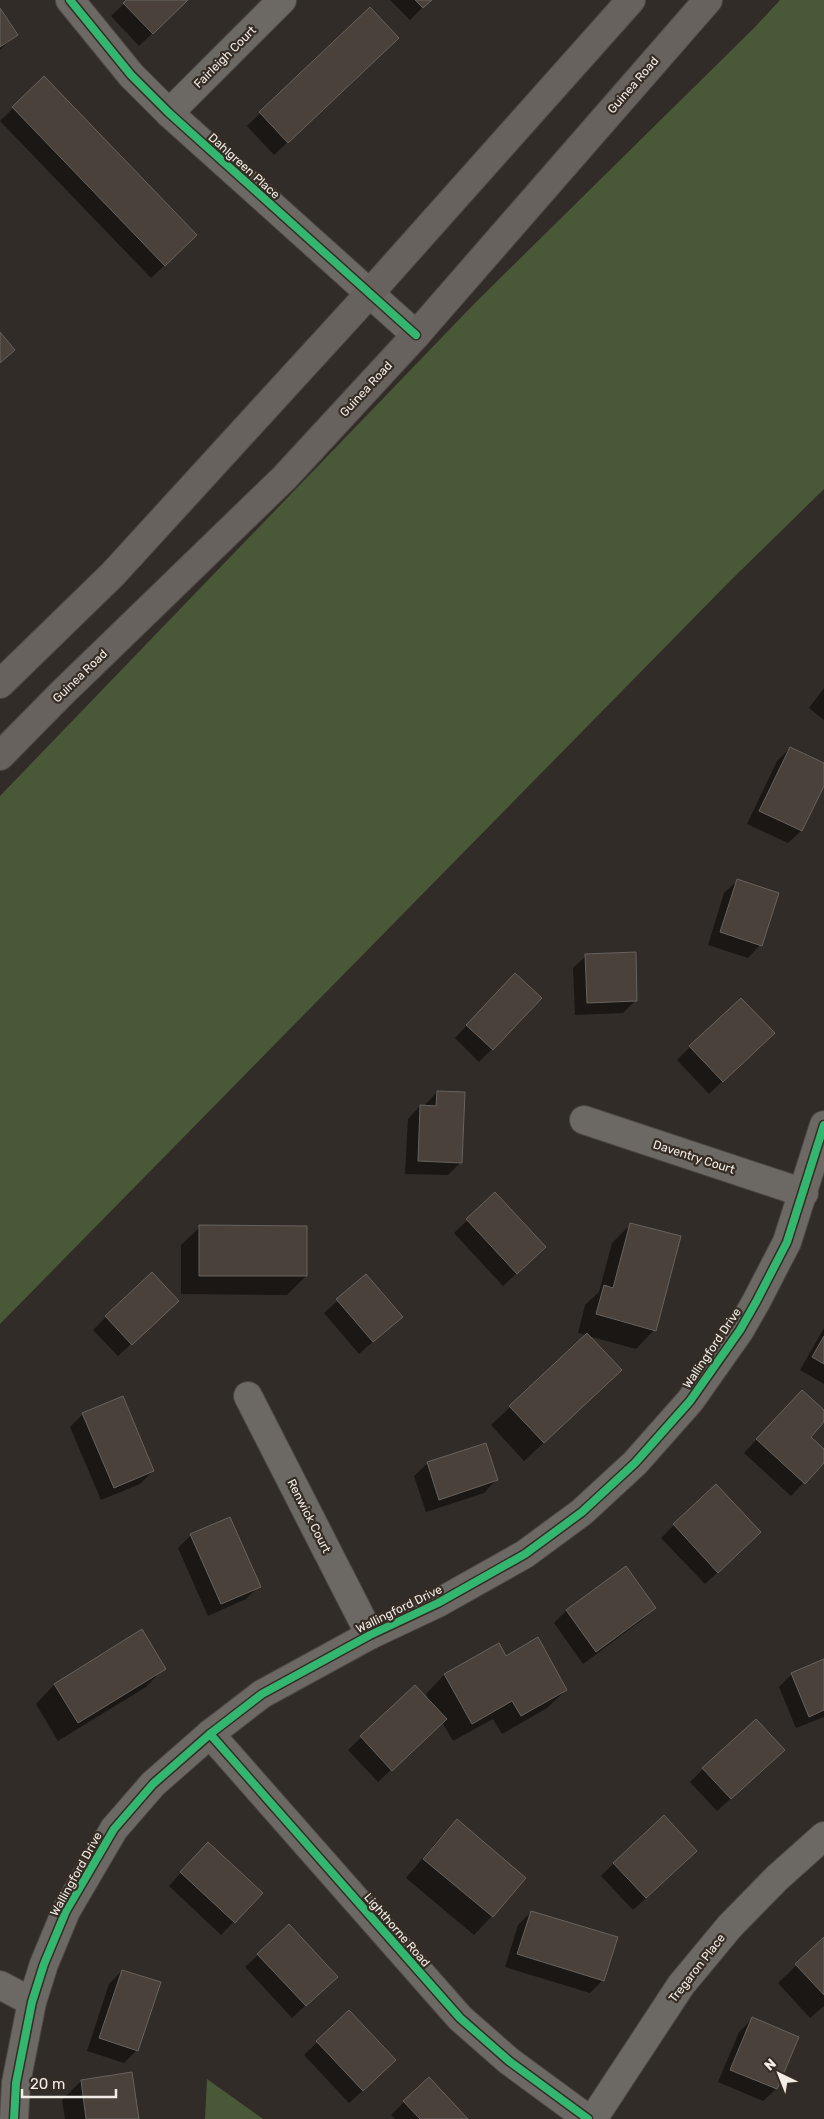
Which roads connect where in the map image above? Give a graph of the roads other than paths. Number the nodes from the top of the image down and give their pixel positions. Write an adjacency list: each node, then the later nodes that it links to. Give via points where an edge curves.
1 (70, 0): 5 (street, Dahlgreen Place, via 131,75)
2 (282, 0): 5 (street, Fairleigh Court)
3 (631, 0): 6 (main road)
4 (708, 0): 7 (main road, Guinea Road)
5 (169, 113): 6 (street, Dahlgreen Place)
6 (369, 294): 7 (street, Dahlgreen Place); 8 (main road, via 113,574)
7 (416, 335): 9 (main road, Guinea Road, via 285,477)
8 (0, 684)
9 (0, 756)
10 (584, 1120): 12 (street, Daventry Court)
11 (824, 1125): 12 (street, Wallingford Drive)
12 (804, 1193): 14 (street, Wallingford Drive, via 787,1242 740,1330 690,1401 635,1463 582,1512 524,1554 438,1604)
13 (248, 1396): 14 (street, Renwick Court)
14 (370, 1635): 15 (street, Wallingford Drive, via 262,1694)
15 (210, 1734): 18 (street, Wallingford Drive, via 153,1784 114,1829 66,1911); 20 (street, Lighthorne Road, via 460,2018 509,2061)
16 (824, 1836): 21 (street, Tregaron Place, via 737,1919 687,1978)
17 (0, 1985): 18 (street)
18 (32, 2002): 19 (street, Wallingford Drive, via 16,2083)
19 (14, 2119)
20 (588, 2119)
21 (593, 2119)

